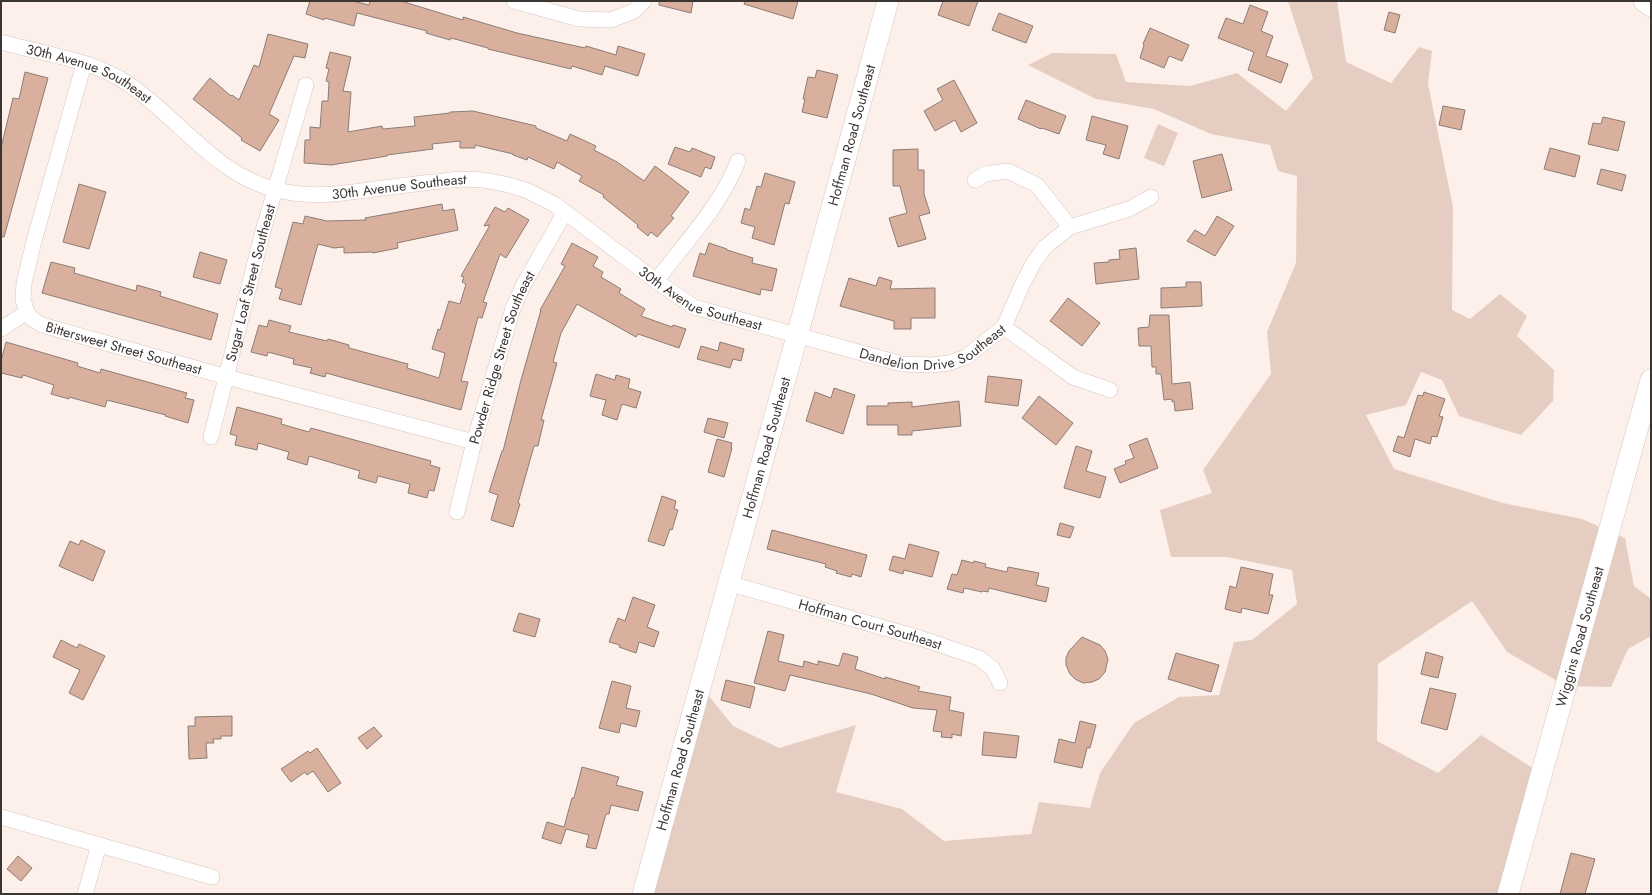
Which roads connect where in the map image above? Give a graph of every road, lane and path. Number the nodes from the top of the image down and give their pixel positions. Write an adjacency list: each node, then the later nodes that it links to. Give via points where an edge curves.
1 (514, 1): 2 (street, via 579,19 611,20 634,11)
2 (644, 1)
3 (888, 1): 19 (street, Hoffman Road Southeast)
4 (1644, 1): 5 (street)
5 (1651, 6)
6 (1, 42): 7 (street, 30th Avenue Southeast)
7 (84, 64): 11 (street, 30th Avenue Southeast, via 126,82 233,170 256,183); 16 (street, via 24,283 23,300)
8 (306, 85): 11 (street, Sugar Loaf Street Southeast)
9 (738, 161): 15 (street, via 731,179 714,205)
10 (975, 180): 14 (street, via 985,174 1008,171 1037,185)
11 (276, 190): 13 (street, 30th Avenue Southeast, via 328,195 437,181 483,180 528,191); 20 (street, Sugar Loaf Street Southeast, via 263,231)
12 (1151, 197): 14 (street, Dandelion Drive Southeast, via 1129,209)
13 (565, 212): 15 (street, 30th Avenue Southeast); 24 (street, Powder Ridge Street Southeast, via 513,308)
14 (1070, 227): 17 (street, Dandelion Drive Southeast, via 1045,247 1033,264)
15 (656, 281): 19 (street, 30th Avenue Southeast, via 694,307)
16 (27, 312): 18 (street); 20 (street, Bittersweet Street Southeast, via 42,325)
17 (1004, 327): 19 (street, Dandelion Drive Southeast, via 966,357 932,365 902,364); 22 (street, via 1073,378)
18 (1, 329)
19 (797, 336): 26 (street, Hoffman Road Southeast)
20 (227, 377): 23 (street, Sugar Loaf Street Southeast); 24 (street, Bittersweet Street Southeast)
21 (1651, 380): 33 (street, Wiggins Road Southeast)
22 (1110, 390)
23 (211, 436)
24 (474, 442): 25 (street, Powder Ridge Street Southeast)
25 (457, 512)
26 (728, 583): 27 (street, Hoffman Court Southeast, via 923,639 979,658 993,669); 32 (street, Hoffman Road Southeast)
27 (1000, 683)
28 (1, 817): 29 (street)
29 (99, 845): 30 (street); 31 (street)
30 (212, 877)
31 (85, 894)
32 (643, 894)
33 (1508, 894)

